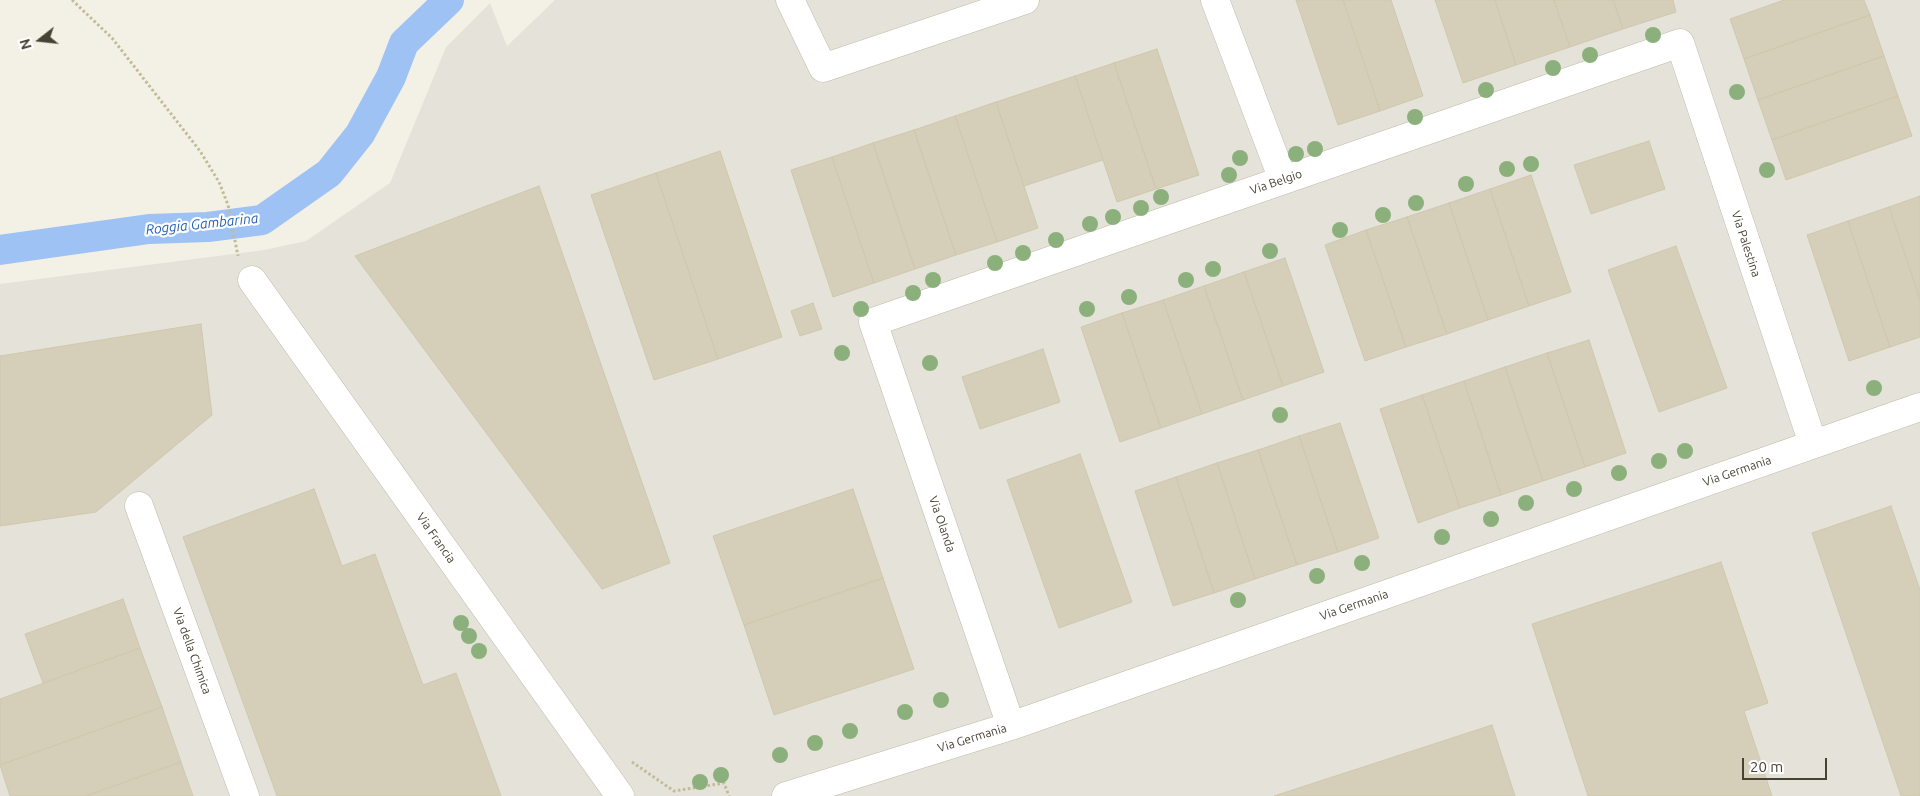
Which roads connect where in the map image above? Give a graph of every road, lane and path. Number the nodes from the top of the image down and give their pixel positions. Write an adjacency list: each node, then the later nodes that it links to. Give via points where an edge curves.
1 (72, 0): 7 (path, via 112,38 200,151 219,182 228,205)
2 (790, 0): 3 (street, via 823,68)
3 (1025, 0)
4 (1214, 0): 6 (street)
5 (1680, 43): 6 (street, Via Belgio); 11 (street, Via Palestina)
6 (1283, 180): 9 (street, Via Belgio)
7 (233, 239)
8 (252, 280): 14 (street, Via Francia)
9 (873, 322): 13 (street, Via Olanda)
10 (1920, 407): 11 (street, Via Germania)
11 (1813, 444): 13 (street, Via Germania)
12 (139, 506): 15 (street, Via della Chimica)
13 (1010, 726): 17 (street, Via Germania)
14 (614, 788): 16 (path, via 631,761 674,791 724,783)
15 (245, 796)
16 (730, 796)
17 (786, 796)

